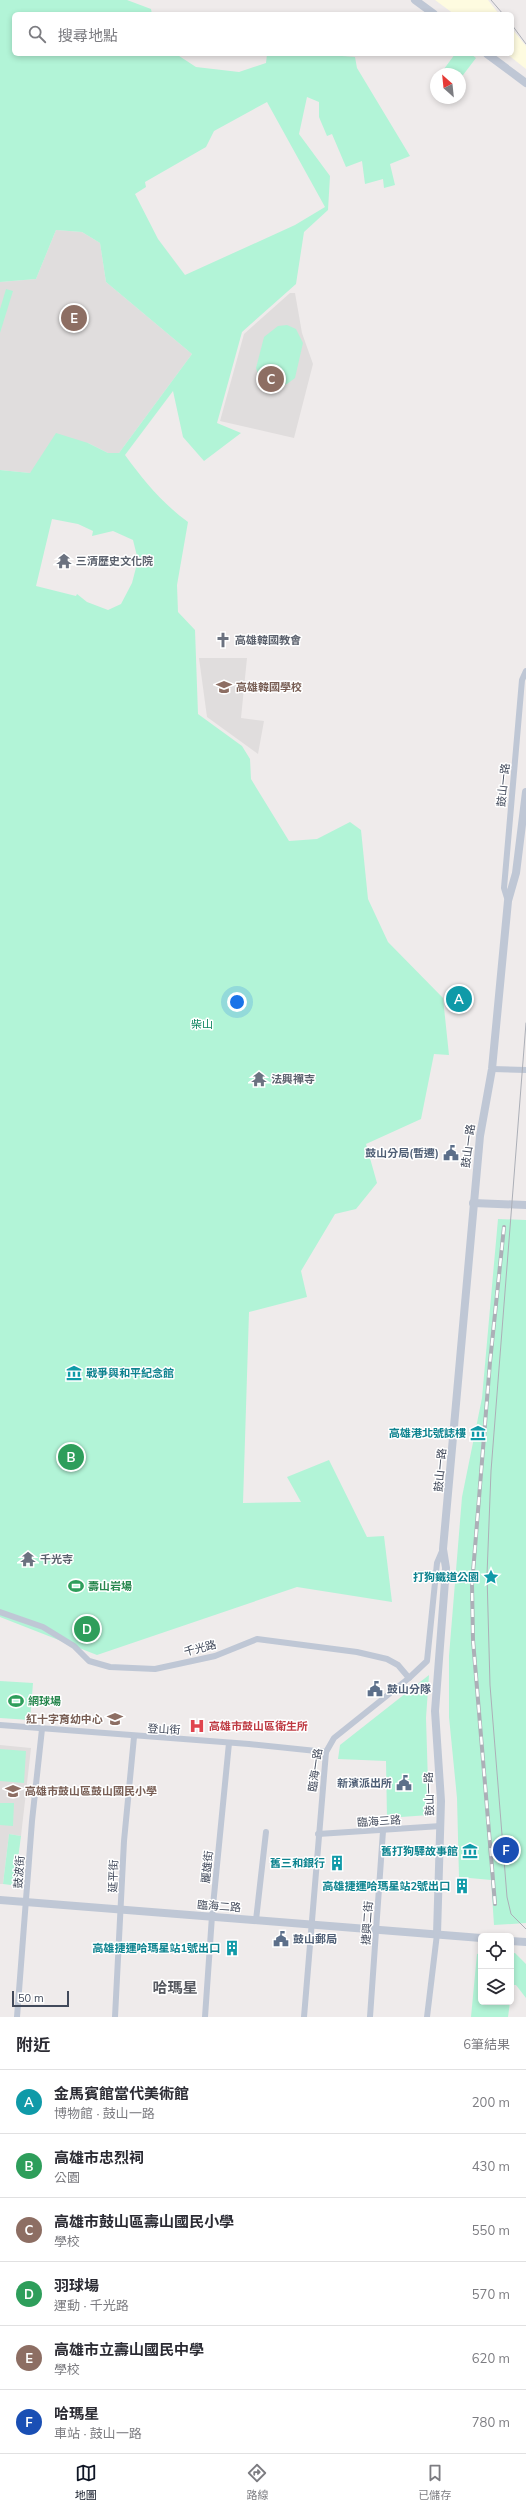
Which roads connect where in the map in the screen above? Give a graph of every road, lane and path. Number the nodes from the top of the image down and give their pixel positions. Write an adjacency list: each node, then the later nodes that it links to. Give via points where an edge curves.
1 (415, 0): 2 (street)
2 (431, 12)
3 (490, 56): 4 (street)
4 (526, 84)
5 (526, 671): 7 (street, 鼓山一路, via 522,680 504,888)
6 (526, 792): 7 (street, 鼓山一路, via 516,872)
7 (508, 901): 8 (street, 鼓山一路)
8 (492, 1069): 9 (street); 10 (street, 鼓山一路, via 480,1136)
9 (526, 1070)
10 (473, 1203): 11 (street); 12 (street, 鼓山一路)
11 (526, 1205)
12 (443, 1549): 14 (street, 臨海一路, via 437,1564 427,1661); 20 (street, 鼓山一路, via 446,1568 436,1711)
13 (0, 1612): 14 (street, 千光路, via 43,1627 74,1646 89,1661 110,1667 155,1669 215,1656 257,1639 357,1652 387,1659 398,1665)
14 (409, 1678): 19 (street, 臨海一路, via 334,1738)
15 (0, 1725): 16 (street, 登山街)
16 (42, 1729): 17 (street, 登山街); 25 (street, 鼓波街)
17 (134, 1736): 18 (street, 登山街); 26 (street, 延平街, via 124,1841)
18 (229, 1743): 19 (street, 登山街); 27 (street, 麗雄街)
19 (326, 1752): 23 (street, 臨海一路)
20 (441, 1826): 21 (street, 臨海三路); 31 (street, 鼓山一路)
21 (383, 1831): 23 (street, 臨海三路); 30 (street, 捷興二街)
22 (266, 1832): 28 (street)
23 (318, 1834): 29 (street, 臨海一路)
24 (0, 1900): 25 (street, 臨海二路)
25 (26, 1902): 26 (street, 臨海二路); 35 (street, 鼓波街)
26 (122, 1910): 27 (street, 臨海二路); 36 (street, 延平街)
27 (212, 1916): 28 (street, 臨海二路); 37 (street, 麗雄街)
28 (256, 1920): 29 (street, 臨海二路)
29 (312, 1924): 30 (street, 臨海二路); 38 (street, 臨海一路)
30 (377, 1929): 31 (street, 臨海二路); 39 (street, 捷興二街)
31 (437, 1934): 32 (street, 臨海二路); 40 (street, 鼓山一路)
32 (478, 1938)
33 (514, 1941): 34 (street)
34 (526, 1942)
35 (17, 2017)
36 (115, 2017)
37 (205, 2017)
38 (304, 2017)
39 (370, 2017)
40 (427, 2017)

